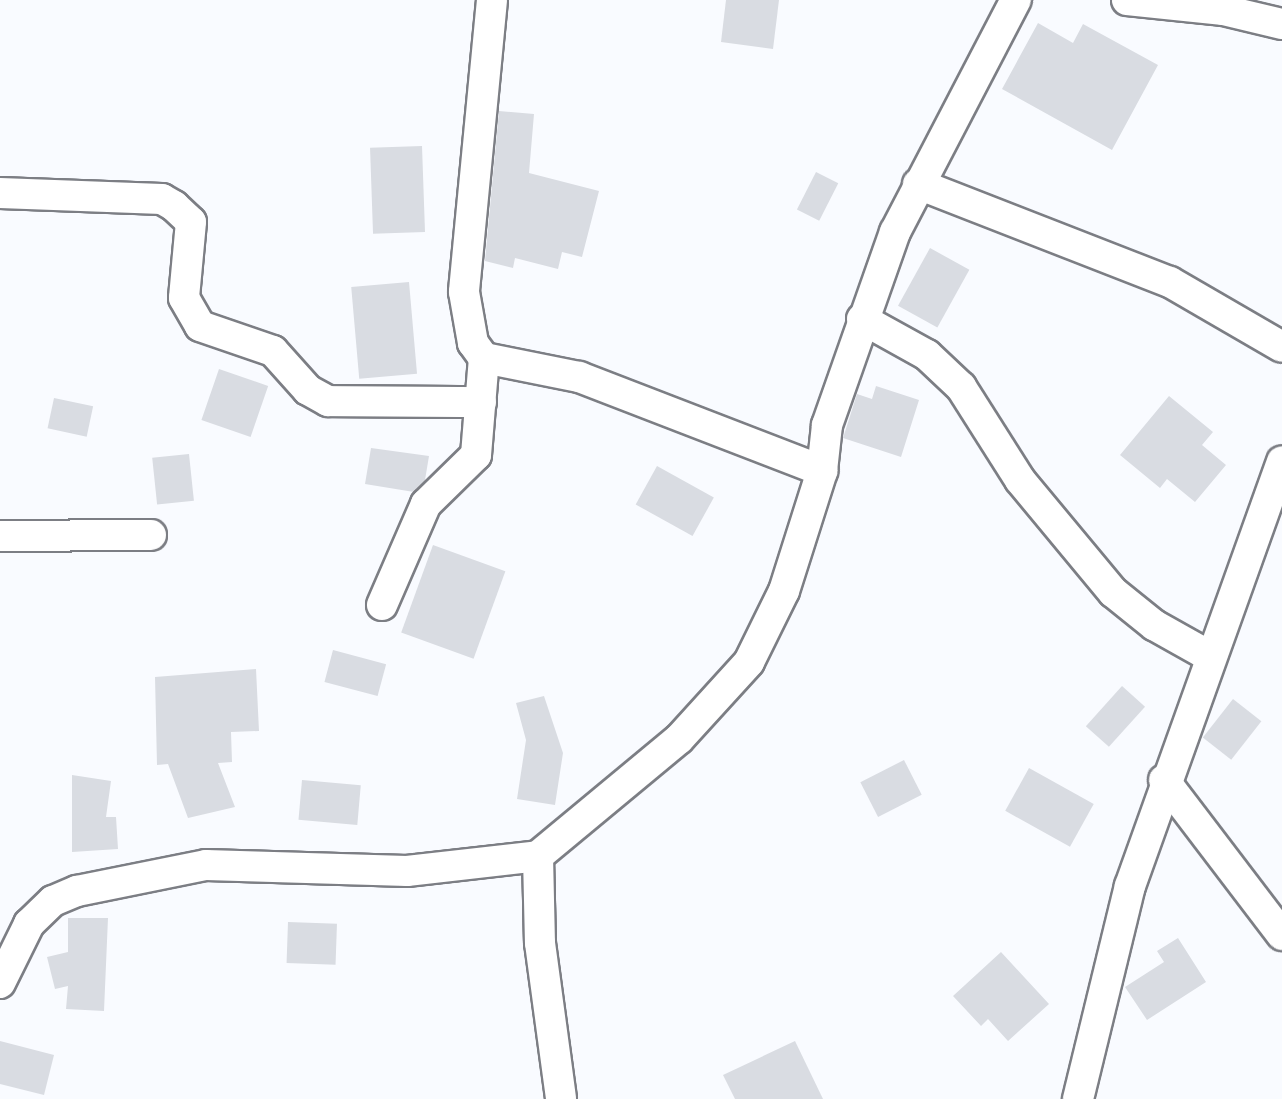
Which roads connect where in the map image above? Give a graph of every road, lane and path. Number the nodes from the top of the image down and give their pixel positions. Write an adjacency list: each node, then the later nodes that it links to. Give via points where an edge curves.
1 (492, 0): 9 (street, via 464,292 465,324)
2 (1016, 0): 5 (street)
3 (1127, 0): 4 (street, via 1223,10)
4 (1282, 24)
5 (918, 184): 7 (street); 8 (street, via 1170,282)
6 (0, 193): 10 (street, via 150,198 174,206 191,222 184,298 200,326 273,351 308,390 328,401)
7 (862, 319): 12 (street, via 827,425); 16 (street, via 926,355 961,387 1020,480 1114,592 1154,625)
8 (1282, 347)
9 (484, 358): 10 (street); 12 (street, via 579,377)
10 (481, 402): 15 (street, via 476,455 426,504)
11 (1282, 461): 16 (street)
12 (822, 471): 18 (street, via 784,591 749,662 638,777)
13 (151, 535): 14 (street)
14 (0, 536)
15 (382, 605)
16 (1211, 657): 17 (street)
17 (1164, 780): 19 (street); 22 (street, via 1130,886)
18 (538, 856): 20 (street, via 407,871 206,865 77,891 53,901 29,925); 21 (street, via 540,943)
19 (1282, 935)
20 (0, 983)
21 (561, 1099)
22 (1078, 1099)

